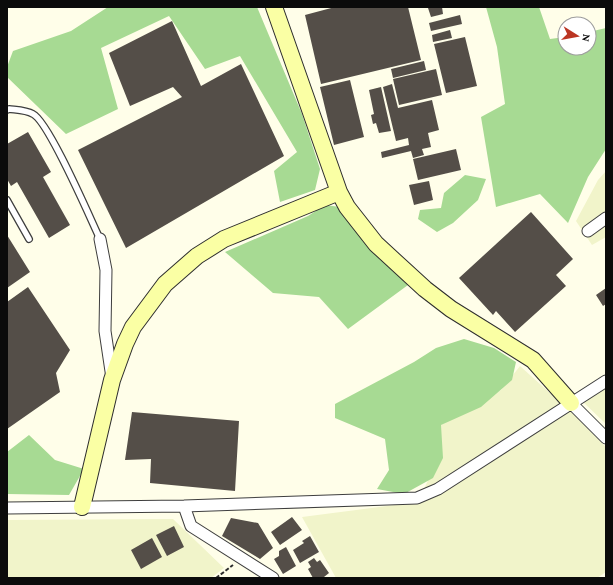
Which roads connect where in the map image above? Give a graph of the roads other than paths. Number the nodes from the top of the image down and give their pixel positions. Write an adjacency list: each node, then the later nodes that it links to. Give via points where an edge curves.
1 (274, 7): 3 (street)
2 (7, 110): 8 (lane, via 35,114 45,127)
3 (339, 192): 9 (street, via 224,240 197,256 165,284 133,327); 11 (street, via 347,208 376,244 425,289 451,309 533,360)
4 (7, 200): 7 (lane)
5 (606, 218): 6 (street)
6 (588, 230)
7 (30, 239)
8 (100, 239): 9 (street, via 106,270 105,331)
9 (112, 380): 14 (street)
10 (606, 380): 11 (street)
11 (571, 403): 12 (street); 13 (street, via 438,489 417,498)
12 (606, 438)
13 (184, 506): 14 (street); 16 (street, via 190,526)
14 (82, 507): 15 (street)
15 (7, 508)
16 (273, 578)

